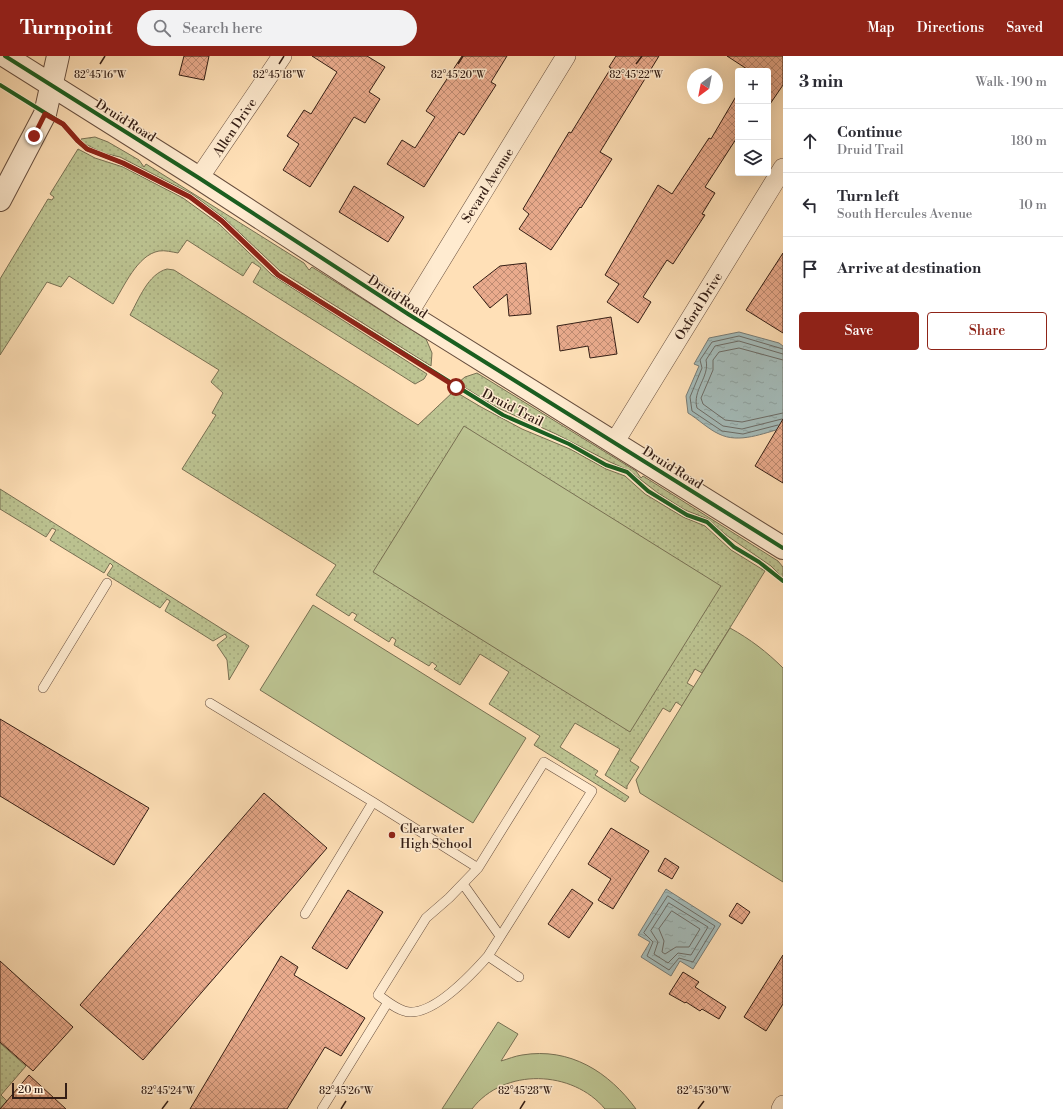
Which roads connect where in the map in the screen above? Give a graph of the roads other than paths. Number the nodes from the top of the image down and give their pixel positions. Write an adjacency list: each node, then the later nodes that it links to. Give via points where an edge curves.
1 (5, 56): 5 (street, Druid Road)
2 (58, 56): 5 (street)
3 (282, 56): 7 (street, Allen Drive)
4 (566, 56): 9 (street, Sevard Avenue)
5 (52, 85): 7 (street, Druid Road); 8 (street, via 45,114)
6 (783, 168): 10 (street, Oxford Drive)
7 (199, 178): 9 (street, Druid Road)
8 (0, 200)
9 (408, 314): 10 (street, Druid Road)
10 (614, 443): 11 (street, Druid Road)
11 (783, 548)
12 (107, 583): 13 (lane)
13 (44, 688)
14 (210, 703): 15 (lane)
15 (373, 802): 16 (lane); 18 (lane)
16 (478, 868): 17 (lane); 19 (lane, via 544,762 592,791)
17 (463, 884): 19 (lane); 22 (lane, via 426,918 378,995)
18 (305, 914)
19 (500, 936): 20 (lane)
20 (488, 956): 21 (lane); 22 (lane, via 467,980 442,999 420,1010 410,1013)
21 (519, 977)
22 (388, 1002): 24 (lane)
23 (783, 1105): 25 (street)
24 (322, 1109)
25 (781, 1109)

